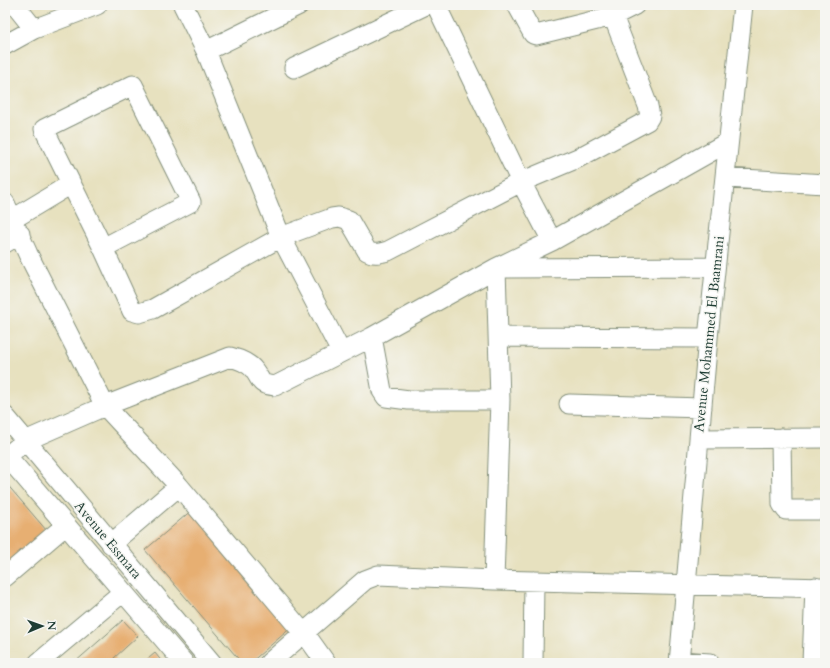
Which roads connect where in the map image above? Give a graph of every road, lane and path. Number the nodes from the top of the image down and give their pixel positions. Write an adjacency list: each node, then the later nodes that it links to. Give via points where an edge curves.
1 (15, 5): 11 (street)
2 (97, 5): 11 (street)
3 (183, 5): 13 (street)
4 (299, 5): 13 (street)
5 (426, 5): 14 (street)
6 (436, 5): 17 (street)
7 (517, 5): 10 (street, via 536,35)
8 (635, 5): 10 (street)
9 (743, 5): 15 (street, Avenue Mohammed El Baamrani)
10 (612, 16): 17 (street, via 650,116 647,121 578,158)
11 (34, 29): 12 (street)
12 (5, 45)
13 (206, 51): 21 (street)
14 (294, 68)
15 (728, 142): 16 (street, Avenue Mohammed El Baamrani); 22 (street)
16 (726, 178): 19 (street); 24 (street, Avenue Mohammed El Baamrani)
17 (521, 182): 21 (street, via 379,253 367,250 349,220 344,217 332,218); 22 (street)
18 (71, 184): 20 (street); 23 (street); 23 (street, via 44,129 133,85 191,202)
19 (825, 184)
20 (11, 225): 32 (street)
21 (282, 237): 23 (street, via 153,309 139,313 132,311); 29 (street)
22 (552, 241): 25 (street)
23 (103, 248)
24 (715, 267): 25 (street); 28 (street, Avenue Mohammed El Baamrani)
25 (496, 268): 26 (street); 27 (street)
26 (372, 337): 29 (street); 30 (street, via 382,391 386,397 409,400)
27 (498, 337): 28 (street); 30 (street)
28 (708, 338): 33 (street, Avenue Mohammed El Baamrani)
29 (341, 352): 32 (street, via 275,386 260,382 254,369 239,359 230,357)
30 (500, 400): 45 (street)
31 (569, 404): 33 (street)
32 (105, 406): 38 (street); 40 (street)
33 (702, 408): 37 (street, Avenue Mohammed El Baamrani)
34 (5, 416): 38 (street, Avenue Essmara)
35 (781, 438): 36 (street); 37 (street); 41 (street, via 782,504 786,510)
36 (825, 438)
37 (699, 439): 47 (street, Avenue Mohammed El Baamrani)
38 (25, 441): 39 (street); 43 (street, Avenue Essmara)
39 (6, 456): 42 (street, Avenue Essmara)
40 (179, 486): 43 (street); 50 (street)
41 (825, 510)
42 (66, 525): 44 (street); 49 (street, Avenue Essmara)
43 (112, 544): 54 (street, Avenue Essmara)
44 (5, 577)
45 (494, 580): 46 (street); 50 (street, via 378,575 366,580)
46 (534, 581): 47 (street); 57 (street)
47 (686, 584): 48 (street); 51 (street, Avenue Mohammed El Baamrani)
48 (820, 588): 59 (street)
49 (123, 592): 52 (street); 53 (street, Avenue Essmara)
50 (304, 634): 55 (street); 56 (street)
51 (679, 662): 58 (street)
52 (38, 663)
53 (183, 663)
54 (212, 663)
55 (269, 663)
56 (326, 663)
57 (532, 663)
58 (710, 663)
59 (812, 663)

